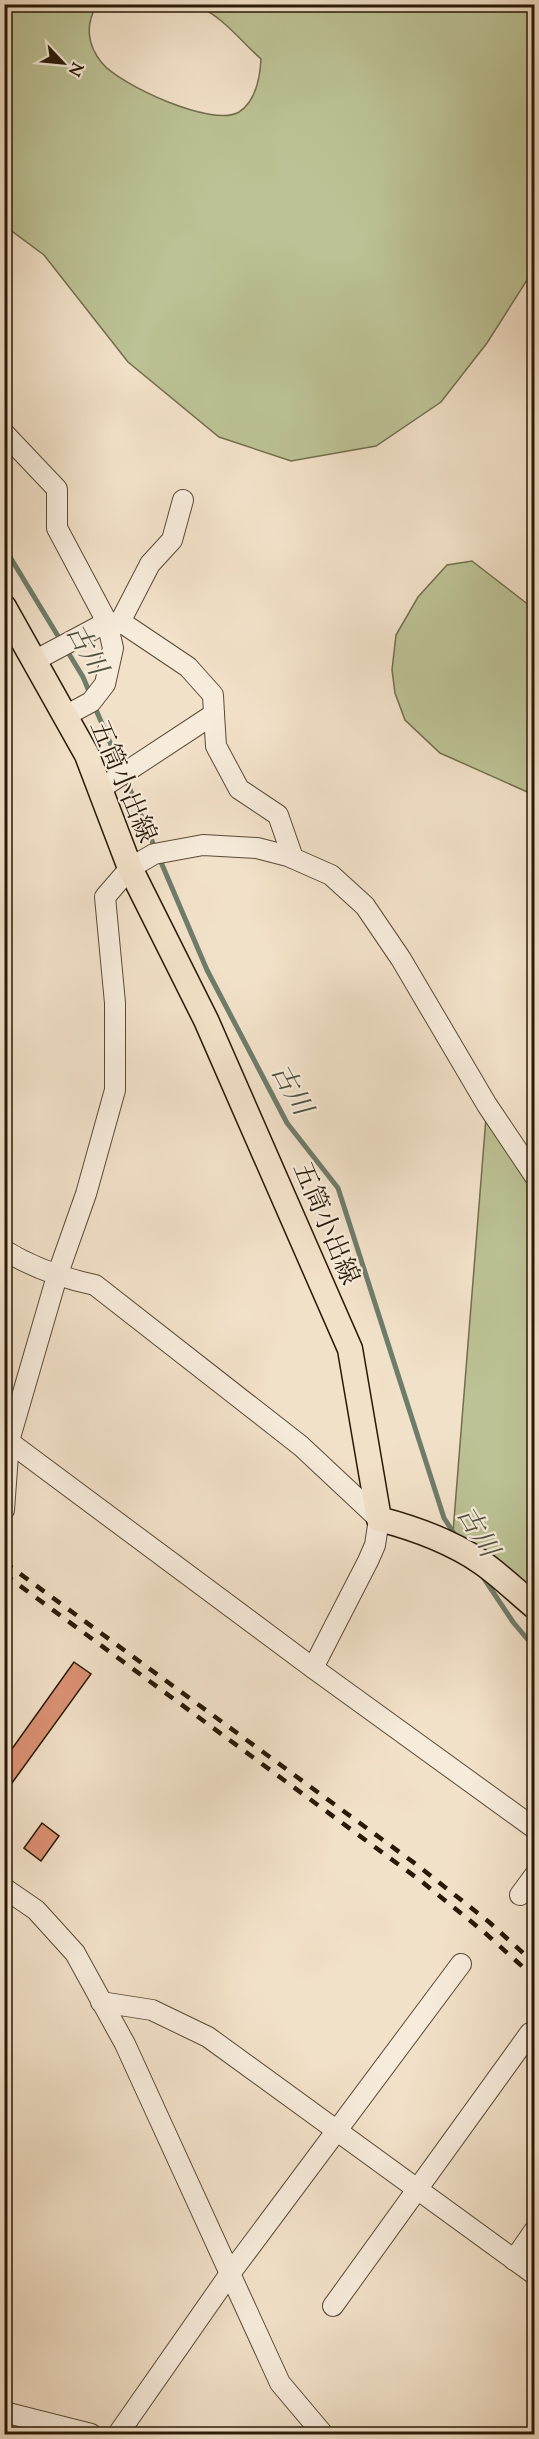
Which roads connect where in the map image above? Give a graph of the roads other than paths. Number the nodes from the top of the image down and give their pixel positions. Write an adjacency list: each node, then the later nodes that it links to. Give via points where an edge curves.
1 (4, 433): 4 (street, via 57,489 57,528)
2 (183, 500): 4 (street, via 172,540 150,564)
3 (4, 607): 5 (main road, 五筒小出線)
4 (113, 623): 5 (street); 6 (street, via 124,624 188,667 213,695); 7 (street, via 113,648 105,684 91,702)
5 (34, 661): 7 (main road, 五筒小出線)
6 (214, 714): 8 (street); 9 (street, via 216,746 239,789 278,815)
7 (65, 716): 8 (main road, 五筒小出線)
8 (100, 789): 10 (main road, 五筒小出線)
9 (293, 858): 10 (street, via 257,848 203,844 154,854); 11 (street, via 331,875 365,906 487,1106)
10 (130, 867): 13 (street, via 105,897 115,1003 115,1090 86,1194); 16 (main road, 五筒小出線, via 206,1020 350,1349)
11 (534, 1175)
12 (4, 1250): 13 (street)
13 (57, 1276): 14 (street); 16 (street, via 95,1285 301,1446)
14 (7, 1439): 15 (street); 18 (street)
15 (4, 1510)
16 (379, 1519): 17 (main road, via 452,1545 482,1563); 18 (street, via 368,1561)
17 (534, 1606)
18 (313, 1668): 19 (street)
19 (534, 1828)
20 (534, 1876): 22 (street)
21 (4, 1888): 24 (street, via 36,1910 75,1953)
22 (520, 1895)
23 (461, 1964): 26 (street)
24 (102, 2002): 26 (street, via 152,2010 208,2037); 31 (street, via 125,2044)
25 (530, 2033): 27 (street)
26 (335, 2131): 27 (street); 31 (street)
27 (417, 2188): 29 (street); 32 (street)
28 (534, 2231): 29 (street)
29 (514, 2260): 30 (street)
30 (534, 2274)
31 (229, 2276): 35 (street); 36 (street, via 280,2384)
32 (333, 2306)
33 (4, 2412): 34 (street)
34 (91, 2434)
35 (118, 2434)
36 (323, 2434)

